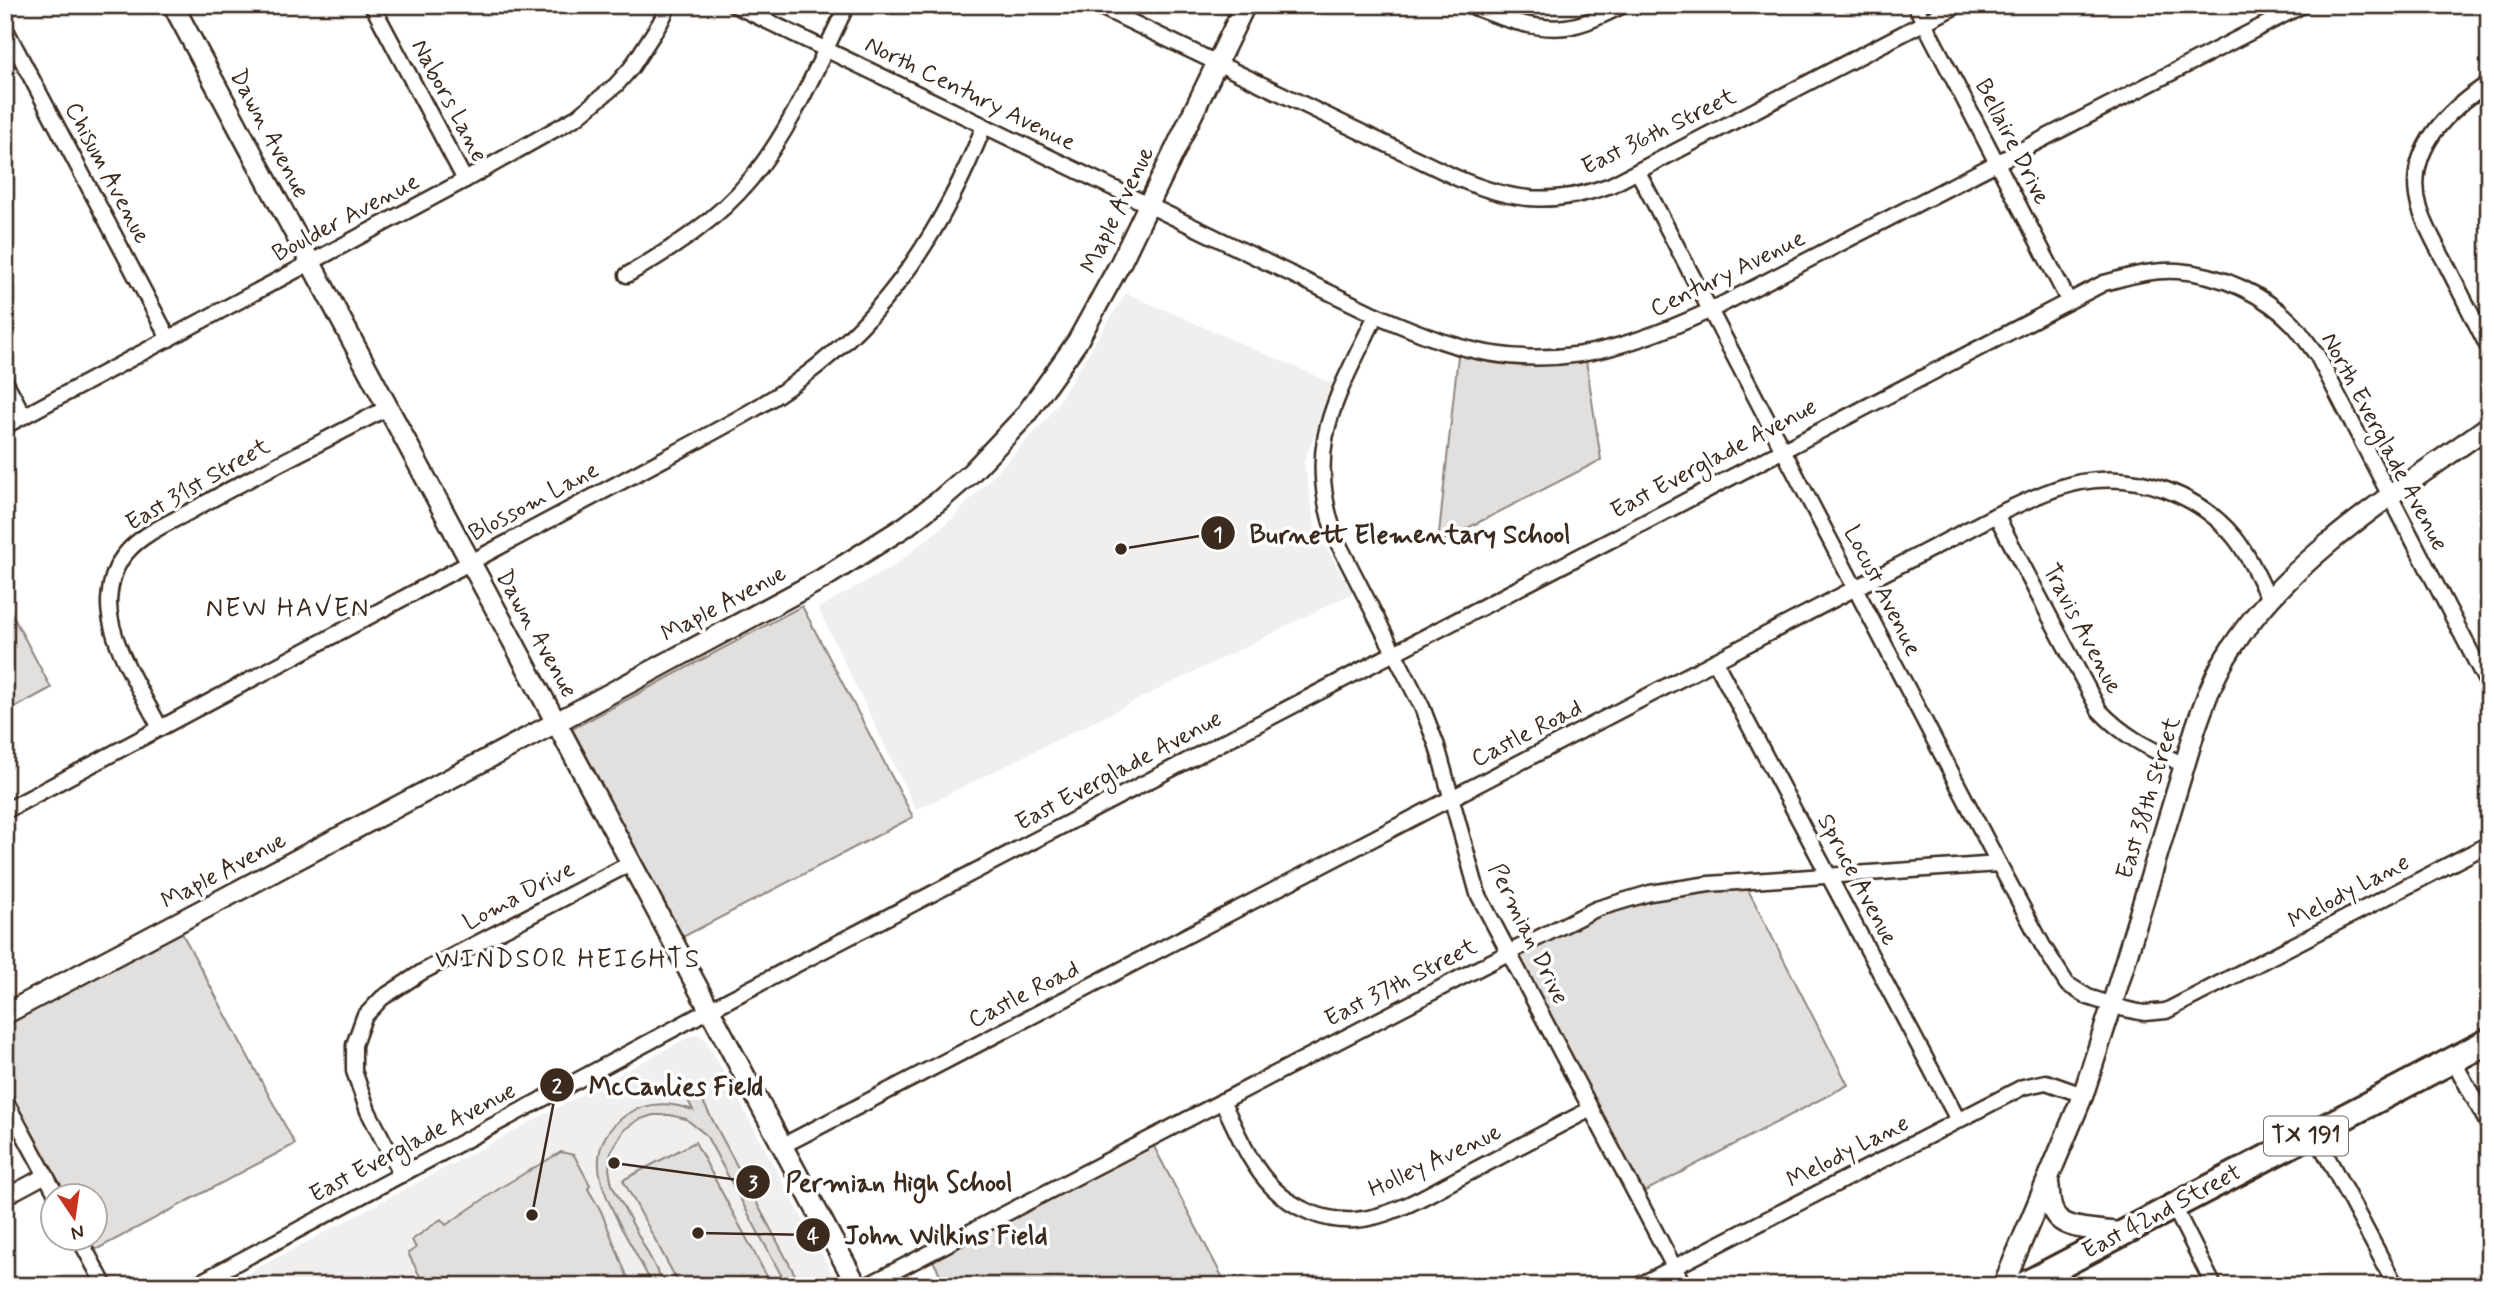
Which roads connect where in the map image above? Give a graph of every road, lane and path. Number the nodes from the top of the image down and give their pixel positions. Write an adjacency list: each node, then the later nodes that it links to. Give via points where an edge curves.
1 (173, 5): 23 (street, Dawn Avenue)
2 (372, 5): 21 (street, Nabors Lane)
3 (669, 5): 21 (street, Boulder Avenue, via 631,68 598,101 550,134)
4 (734, 5): 15 (street, North Century Avenue)
5 (846, 5): 15 (street)
6 (1096, 5): 16 (street, East 36th Street)
7 (1245, 5): 16 (street, Maple Avenue)
8 (1469, 5): 9 (street, via 1520,23 1564,27)
9 (1624, 5)
10 (1915, 5): 13 (street, Bellaire Drive)
11 (1958, 5): 13 (street, East 36th Street)
12 (2303, 5): 19 (street, Century Avenue)
13 (1924, 23): 19 (street, Bellaire Drive); 20 (street, East 36th Street)
14 (5, 29): 28 (street, Chisum Avenue)
15 (825, 49): 18 (street, North Century Avenue); 24 (street, via 776,143 750,180 710,219)
16 (1216, 63): 20 (street, East 36th Street, via 1446,173 1506,196 1567,198); 22 (street, Maple Avenue)
17 (2489, 83): 29 (street, via 2466,98 2435,130 2420,158 2417,190 2424,221)
18 (984, 126): 22 (street, North Century Avenue); 38 (street, Blossom Lane, via 925,247 883,303 834,353 744,415)
19 (1997, 163): 25 (street, Bellaire Drive); 26 (street, Century Avenue)
20 (1638, 172): 26 (street, Locust Avenue)
21 (465, 180): 23 (street, Boulder Avenue)
22 (1149, 205): 27 (street, Century Avenue); 44 (street, Maple Avenue, via 1070,353 1024,416 971,474 867,552)
23 (309, 264): 28 (street, Boulder Avenue); 31 (street, Dawn Avenue)
24 (627, 275)
25 (2068, 300): 35 (street, East Everglade Avenue); 36 (street, North Everglade Avenue, via 2104,283 2177,271 2248,289 2293,324 2316,355)
26 (1710, 310): 27 (street, Century Avenue, via 1619,347 1537,358 1459,346); 35 (street, Locust Avenue)
27 (1376, 315): 41 (street, Permian Drive, via 1327,426 1322,484 1337,541)
28 (169, 339): 32 (street, Boulder Avenue)
29 (2489, 349)
30 (5, 381): 32 (street)
31 (387, 408): 38 (street, Dawn Avenue); 45 (street, East 31st Street, via 197,507 126,552 110,589 111,617 122,653)
32 (24, 416): 33 (street, Boulder Avenue)
33 (5, 426)
34 (2489, 426): 36 (street, East 38th Street)
35 (1783, 449): 39 (street, Locust Avenue); 41 (street, East Everglade Avenue)
36 (2388, 497): 40 (street, East 38th Street); 43 (street, North Everglade Avenue)
37 (1996, 515): 39 (street, Castle Road); 40 (street, Castle Road, via 2080,482 2115,480 2158,486 2188,499 2221,523 2244,551); 46 (street, Travis Avenue, via 2099,710 2131,739)
38 (469, 562): 44 (street, Dawn Avenue); 45 (street, Blossom Lane)
39 (1855, 589): 42 (street, Castle Road); 51 (street, Locust Avenue)
40 (2269, 599): 46 (street, East 38th Street, via 2230,650 2206,697)
41 (1393, 653): 47 (street, Permian Drive, via 1437,746); 55 (street, East Everglade Avenue)
42 (1716, 661): 47 (street, Castle Road); 52 (street, Spruce Avenue)
43 (2489, 687)
44 (557, 722): 50 (street, Dawn Avenue); 56 (street, Maple Avenue)
45 (160, 728): 48 (street, Blossom Lane)
46 (2185, 765): 54 (street, East 38th Street)
47 (1451, 799): 53 (street, Permian Drive, via 1478,894); 66 (street, Castle Road)
48 (5, 811)
49 (2489, 844): 54 (street, Melody Lane, via 2180,1006 2152,1013)
50 (631, 863): 55 (street, Dawn Avenue); 68 (street, Loma Drive, via 422,972 382,998 364,1017 354,1045 355,1072 368,1111)
51 (1999, 864): 52 (street, East 37th Street); 54 (street, Locust Avenue, via 2067,984)
52 (1829, 876): 53 (street, East 37th Street, via 1650,893 1596,909); 63 (street, Spruce Avenue)
53 (1508, 953): 61 (street, East 37th Street); 62 (street, Permian Drive)
54 (2112, 1004): 59 (street, East 38th Street)
55 (709, 1010): 66 (street, Dawn Avenue); 68 (street, East Everglade Avenue)
56 (5, 1014)
57 (2489, 1041): 58 (highway, East 42nd Street / TX 191)
58 (2454, 1060): 64 (street); 65 (highway, East 42nd Street / TX 191)
59 (2083, 1095): 63 (street, Melody Lane, via 2056,1084 2037,1083); 69 (street, East 38th Street)
60 (5, 1100): 67 (street)
61 (1223, 1101): 62 (street, Holley Avenue, via 1249,1156 1272,1187 1312,1213 1342,1220 1368,1218 1405,1205); 79 (street, East 37th Street)
62 (1591, 1109): 75 (street, Permian Drive)
63 (1958, 1120): 75 (street, Melody Lane)
64 (2489, 1126)
65 (2314, 1132): 72 (highway, East 42nd Street / TX 191); 85 (street)
66 (782, 1146): 78 (street, Dawn Avenue)
67 (46, 1175): 70 (street); 71 (street)
68 (401, 1175): 77 (street, East Everglade Avenue)
69 (2048, 1178): 73 (street, via 2052,1208 2059,1220 2075,1228); 82 (street, East 38th Street)
70 (50, 1182)
71 (5, 1197)
72 (2172, 1205): 73 (highway, East 42nd Street / TX 191); 84 (street)
73 (2121, 1233): 83 (highway, East 42nd Street / TX 191)
74 (87, 1252): 76 (street)
75 (1674, 1267): 80 (street, Melody Lane); 81 (street, Permian Drive)
76 (105, 1286)
77 (193, 1286)
78 (857, 1286)
79 (866, 1286)
80 (1638, 1286)
81 (1684, 1286)
82 (2003, 1286)
83 (2022, 1286)
84 (2214, 1286)
85 (2396, 1286)

